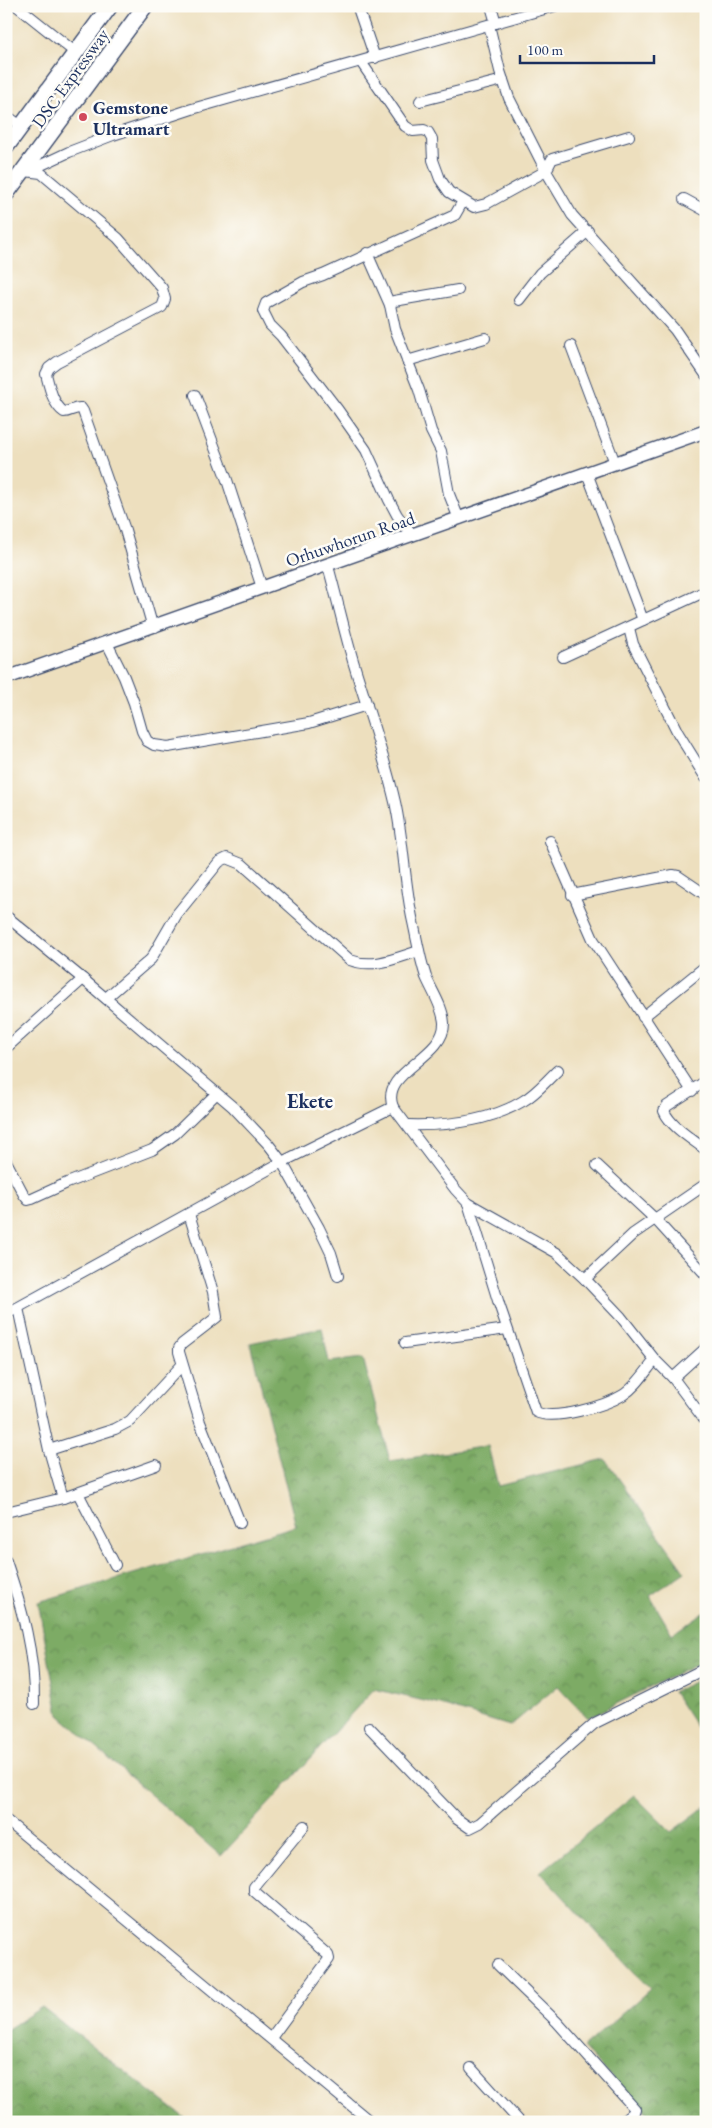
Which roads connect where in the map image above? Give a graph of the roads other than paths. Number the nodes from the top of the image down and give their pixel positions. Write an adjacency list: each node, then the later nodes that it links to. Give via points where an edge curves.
1 (17, 6): 8 (street)
2 (110, 6): 8 (main road, DSC Expressway)
3 (145, 6): 17 (main road, DSC Expressway)
4 (491, 6): 7 (street)
5 (555, 6): 7 (street)
6 (359, 11): 9 (street)
7 (493, 24): 9 (street); 11 (street)
8 (76, 53): 14 (main road, DSC Expressway)
9 (375, 58): 10 (street)
10 (361, 62): 17 (street, via 183,112 113,135); 21 (street, via 405,126 413,131 428,132 432,139 434,167 440,179 449,192)
11 (503, 80): 12 (street); 18 (street)
12 (420, 100)
13 (6, 115): 14 (street)
14 (22, 127): 16 (main road, DSC Expressway)
15 (629, 136): 18 (street, via 552,159)
16 (6, 147)
17 (26, 170): 19 (main road, DSC Expressway); 42 (street, via 42,173 118,238 165,294 162,307 56,362 46,374 60,409 68,412 78,407 83,411)
18 (546, 171): 21 (street, via 481,206); 23 (street, via 572,215)
19 (6, 194)
20 (684, 199): 22 (street)
21 (463, 201): 24 (street, via 455,215)
22 (706, 211)
23 (588, 231): 26 (street, via 540,273); 31 (street, via 675,330)
24 (367, 253): 27 (street); 37 (street, via 303,282 266,303 263,311 270,325 366,450 393,507)
25 (458, 290): 27 (street, via 394,301)
26 (520, 300)
27 (390, 305): 30 (street)
28 (485, 338): 30 (street)
29 (572, 346): 34 (street)
30 (407, 361): 36 (street, via 441,451 449,494)
31 (706, 375)
32 (195, 395): 39 (street)
33 (706, 432): 34 (street, Orhuwhorun Road)
34 (615, 463): 35 (street, Orhuwhorun Road)
35 (587, 472): 36 (street, Orhuwhorun Road); 41 (street)
36 (458, 519): 37 (street, Orhuwhorun Road)
37 (412, 534): 38 (street, Orhuwhorun Road)
38 (328, 566): 39 (street, Orhuwhorun Road); 47 (street)
39 (262, 588): 42 (street, Orhuwhorun Road)
40 (706, 591): 41 (street)
41 (643, 620): 43 (street)
42 (155, 627): 44 (street, Orhuwhorun Road)
43 (629, 628): 45 (street); 48 (street, via 633,644 678,733)
44 (107, 643): 46 (street, Orhuwhorun Road); 47 (street, via 127,686 142,731 154,746 168,747 309,723)
45 (562, 657)
46 (6, 678)
47 (367, 706): 53 (street, via 396,805)
48 (706, 778)
49 (550, 841): 50 (street)
50 (572, 895): 51 (street, via 673,875); 57 (street, via 593,939)
51 (706, 895)
52 (6, 916): 55 (street)
53 (419, 951): 56 (street, via 376,964 362,965 350,960 242,864 227,858 219,862 177,914 151,959); 63 (street, via 444,1022 442,1037 396,1083 390,1100)
54 (706, 966): 57 (street)
55 (83, 979): 56 (street); 58 (street)
56 (106, 998): 62 (street)
57 (643, 1017): 61 (street)
58 (6, 1048)
59 (558, 1070): 64 (street, via 524,1101 504,1110 458,1123)
60 (706, 1081): 61 (street)
61 (692, 1091): 65 (street, via 664,1111 682,1132)
62 (216, 1094): 66 (street, via 233,1107); 67 (street, via 152,1150 66,1183 32,1200 24,1195)
63 (393, 1107): 64 (street); 66 (street)
64 (408, 1125): 70 (street)
65 (706, 1150)
66 (282, 1162): 71 (street); 74 (street, via 327,1245)
67 (7, 1164)
68 (597, 1165): 72 (street)
69 (706, 1184): 72 (street)
70 (468, 1203): 75 (street, via 557,1253); 78 (street)
71 (189, 1214): 76 (street); 82 (street, via 213,1292 217,1317 179,1348)
72 (655, 1219): 73 (street); 75 (street, via 633,1234)
73 (706, 1275)
74 (338, 1276)
75 (585, 1279): 81 (street)
76 (18, 1308): 77 (street); 85 (street)
77 (6, 1314)
78 (507, 1329): 79 (street); 81 (street, via 532,1407 544,1416 591,1408 624,1394)
79 (405, 1343)
80 (706, 1348): 83 (street)
81 (655, 1360): 83 (street)
82 (182, 1365): 85 (street, via 130,1421 116,1429); 90 (street, via 200,1422)
83 (673, 1378): 84 (street)
84 (706, 1422)
85 (49, 1450): 88 (street)
86 (156, 1465): 87 (street)
87 (78, 1493): 88 (street); 92 (street)
88 (63, 1498): 89 (street)
89 (6, 1512)
90 (240, 1523)
91 (6, 1561): 94 (street, via 28,1636)
92 (115, 1565)
93 (706, 1668): 95 (street, via 595,1722 480,1823 470,1828 457,1819)
94 (34, 1704)
95 (368, 1727)
96 (6, 1820): 99 (street)
97 (304, 1826): 99 (street, via 254,1887 254,1892 328,1955 328,1959)
98 (498, 1965): 103 (street, via 557,2022 635,2109)
99 (271, 2038): 101 (street)
100 (471, 2068): 102 (street)
101 (371, 2122)
102 (520, 2122)
103 (622, 2122)

